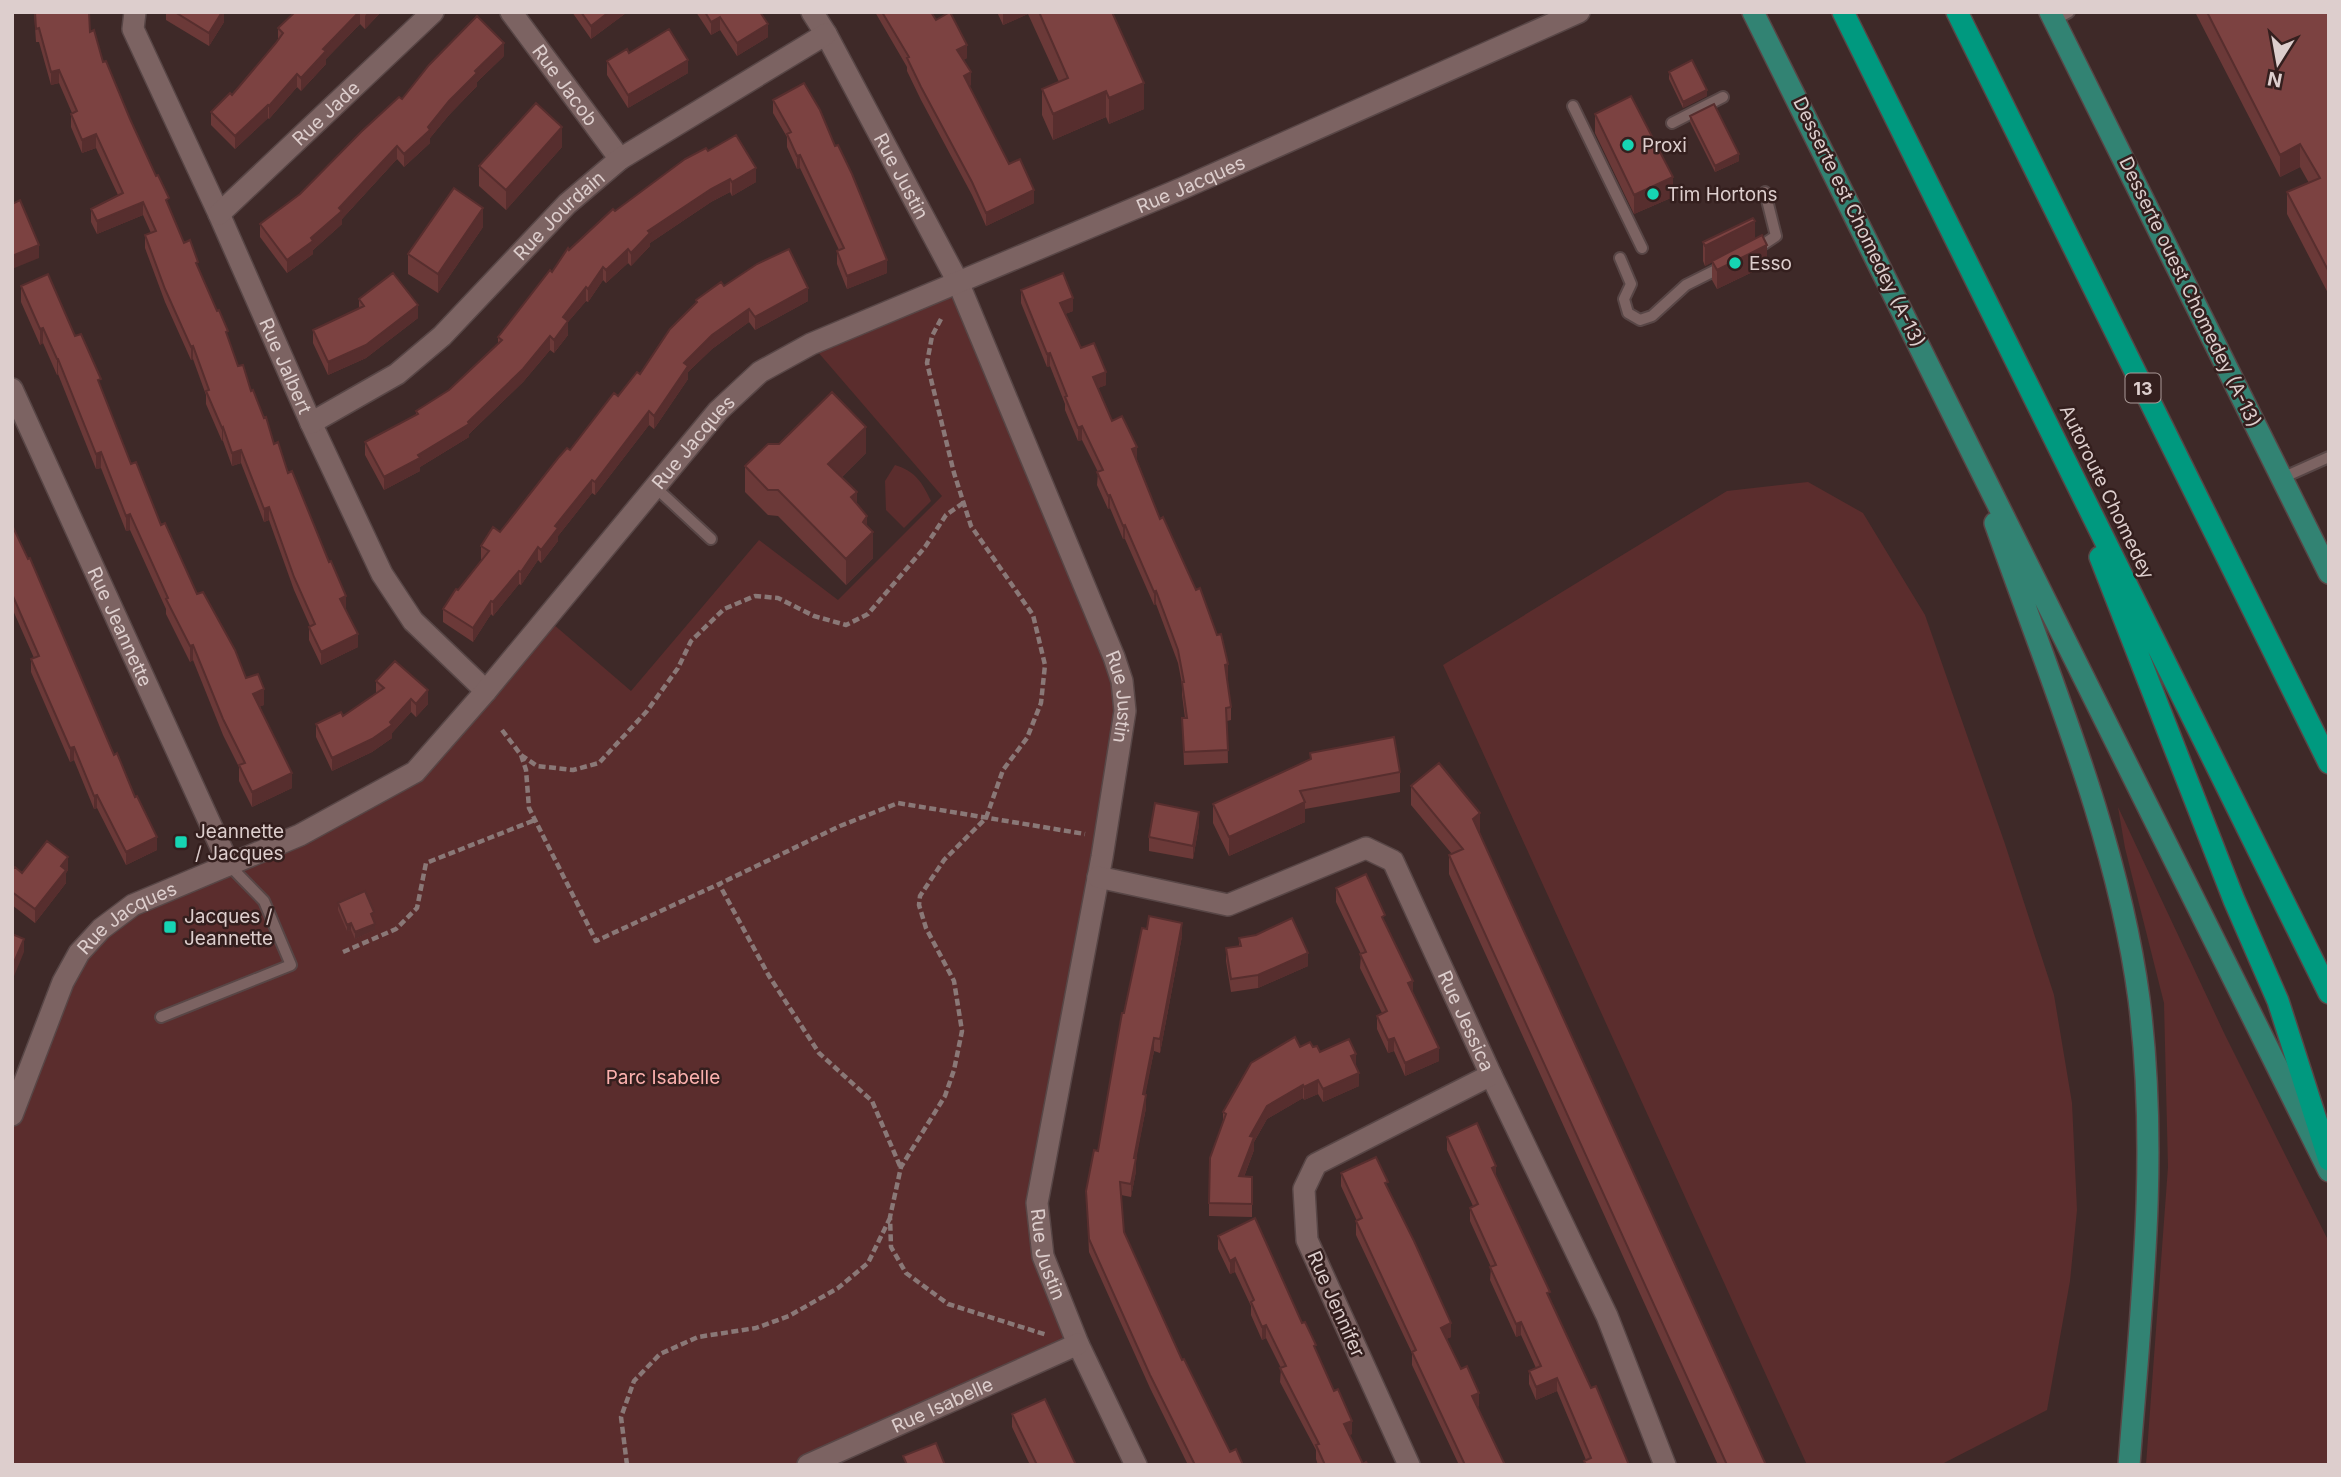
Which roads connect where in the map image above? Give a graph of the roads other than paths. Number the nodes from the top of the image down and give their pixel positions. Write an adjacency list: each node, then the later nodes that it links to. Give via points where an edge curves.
1 (135, 12): 16 (street, Rue Jalbert, via 133,29)
2 (433, 12): 16 (street, Rue Jade)
3 (511, 12): 14 (street, Rue Jacob)
4 (812, 12): 10 (street, Rue Justin)
5 (1579, 12): 21 (street, Rue Jacques)
6 (1753, 12): 25 (main road, Desserte est Chomedey (A-13))
7 (1843, 12): 24 (highway, Autoroute Chomedey)
8 (1957, 12): 32 (highway, 13)
9 (2058, 15): 27 (main road, Desserte ouest Chomedey (A-13))
10 (826, 34): 14 (street, Rue Jourdain); 21 (street, Rue Justin)
11 (1723, 97): 13 (lane)
12 (1573, 106): 17 (lane)
13 (1672, 123)
14 (620, 159): 23 (street, Rue Jourdain, via 568,204 442,336 397,374)
15 (1765, 192): 18 (lane, via 1776,236)
16 (219, 214): 23 (street, Rue Jalbert)
17 (1642, 248)
18 (1746, 255)
19 (1620, 258): 20 (lane, via 1630,284 1624,299 1628,313 1640,320 1652,316 1686,285)
20 (1734, 261)
21 (958, 282): 28 (street, Rue Jacques, via 760,372 718,411); 34 (street, Rue Justin, via 1122,681 1125,711)
22 (12, 389): 33 (street, Rue Jeannette)
23 (311, 423): 31 (street, Rue Jalbert, via 382,575 413,621)
24 (2048, 424): 35 (highway, Autoroute Chomedey); 40 (highway, via 2278,1001)
25 (1963, 432): 41 (main road); 48 (main road, via 2088,786 2114,872 2133,962 2143,1041 2149,1158)
26 (2329, 457): 27 (lane)
27 (2282, 478): 30 (main road, Desserte ouest Chomedey (A-13))
28 (655, 487): 29 (lane); 31 (street, Rue Jacques)
29 (711, 538)
30 (2329, 573)
31 (486, 691): 33 (street, Rue Jacques, via 415,772 300,835)
32 (2329, 763)
33 (229, 864): 36 (lane, via 264,901 291,965); 37 (street, Rue Jacques, via 133,905 101,929 79,953)
34 (1098, 877): 38 (street, Rue Jessica, via 1228,905 1366,848 1394,861); 42 (street, Rue Justin, via 1037,1203 1043,1256)
35 (2329, 993)
36 (161, 1017)
37 (22, 1057): 39 (street, Rue Jacques)
38 (1491, 1075): 46 (street, Rue Jennifer, via 1316,1164 1304,1188 1307,1240); 47 (street, Rue Jessica, via 1607,1316)
39 (12, 1115)
40 (2329, 1160)
41 (2329, 1171)
42 (1078, 1345): 43 (street, Rue Isabelle); 45 (street, Rue Justin)
43 (850, 1456): 44 (street, Rue Isabelle)
44 (808, 1465)
45 (1136, 1465)
46 (1409, 1465)
47 (1665, 1465)
48 (2129, 1465)

